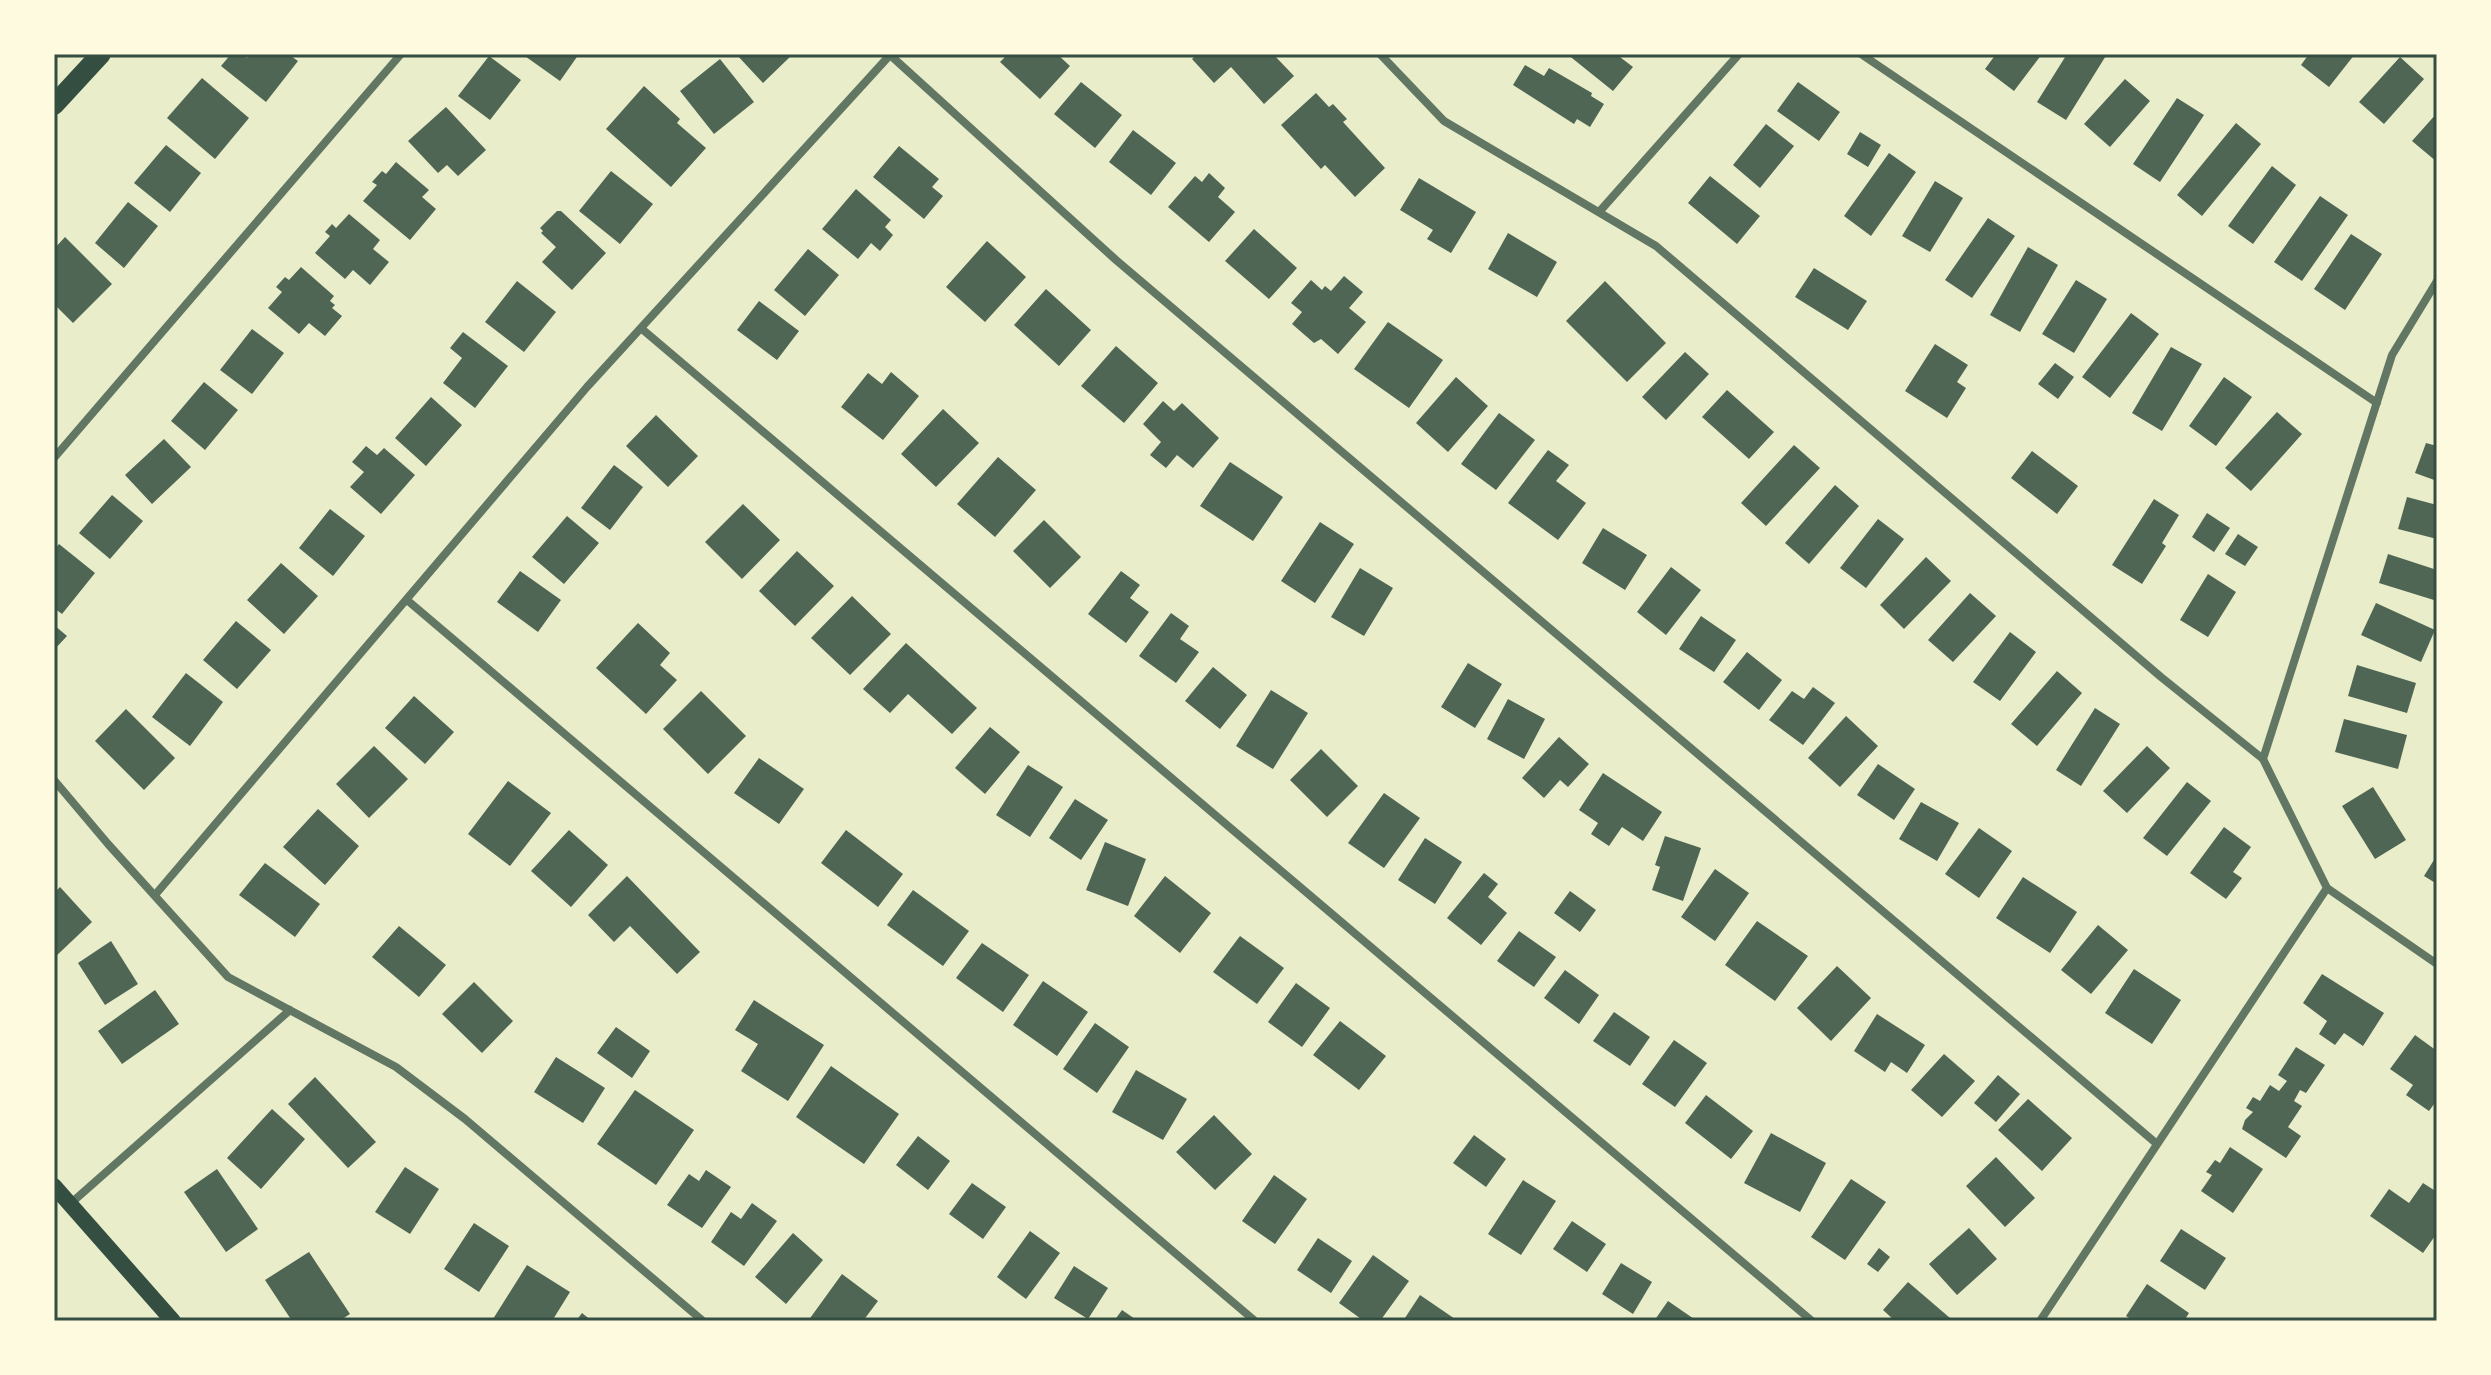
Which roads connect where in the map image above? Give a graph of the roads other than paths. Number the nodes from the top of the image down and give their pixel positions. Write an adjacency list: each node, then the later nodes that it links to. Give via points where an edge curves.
1 (101, 54): 7 (main road)
2 (401, 54): 12 (street)
3 (1380, 54): 8 (street, via 1444,121)
4 (1739, 54): 8 (street)
5 (1861, 54): 11 (street)
6 (889, 55): 10 (street); 20 (street, via 1116,260)
7 (54, 105)
8 (1600, 211): 14 (street, via 1656,246)
9 (2437, 281): 11 (street, via 2392,355)
10 (642, 329): 13 (street); 26 (street)
11 (2377, 403): 14 (street)
12 (54, 458)
13 (407, 600): 17 (street); 25 (street)
14 (2263, 759): 16 (street)
15 (54, 780): 17 (street)
16 (2327, 888): 18 (street); 20 (street)
17 (155, 895): 19 (street, via 228,977)
18 (2437, 964)
19 (290, 1010): 22 (street); 24 (street, via 396,1067)
20 (2157, 1144): 27 (street)
21 (54, 1186): 22 (main road)
22 (70, 1204): 23 (main road)
23 (168, 1319)
24 (703, 1321)
25 (1255, 1321)
26 (1812, 1321)
27 (2040, 1321)

